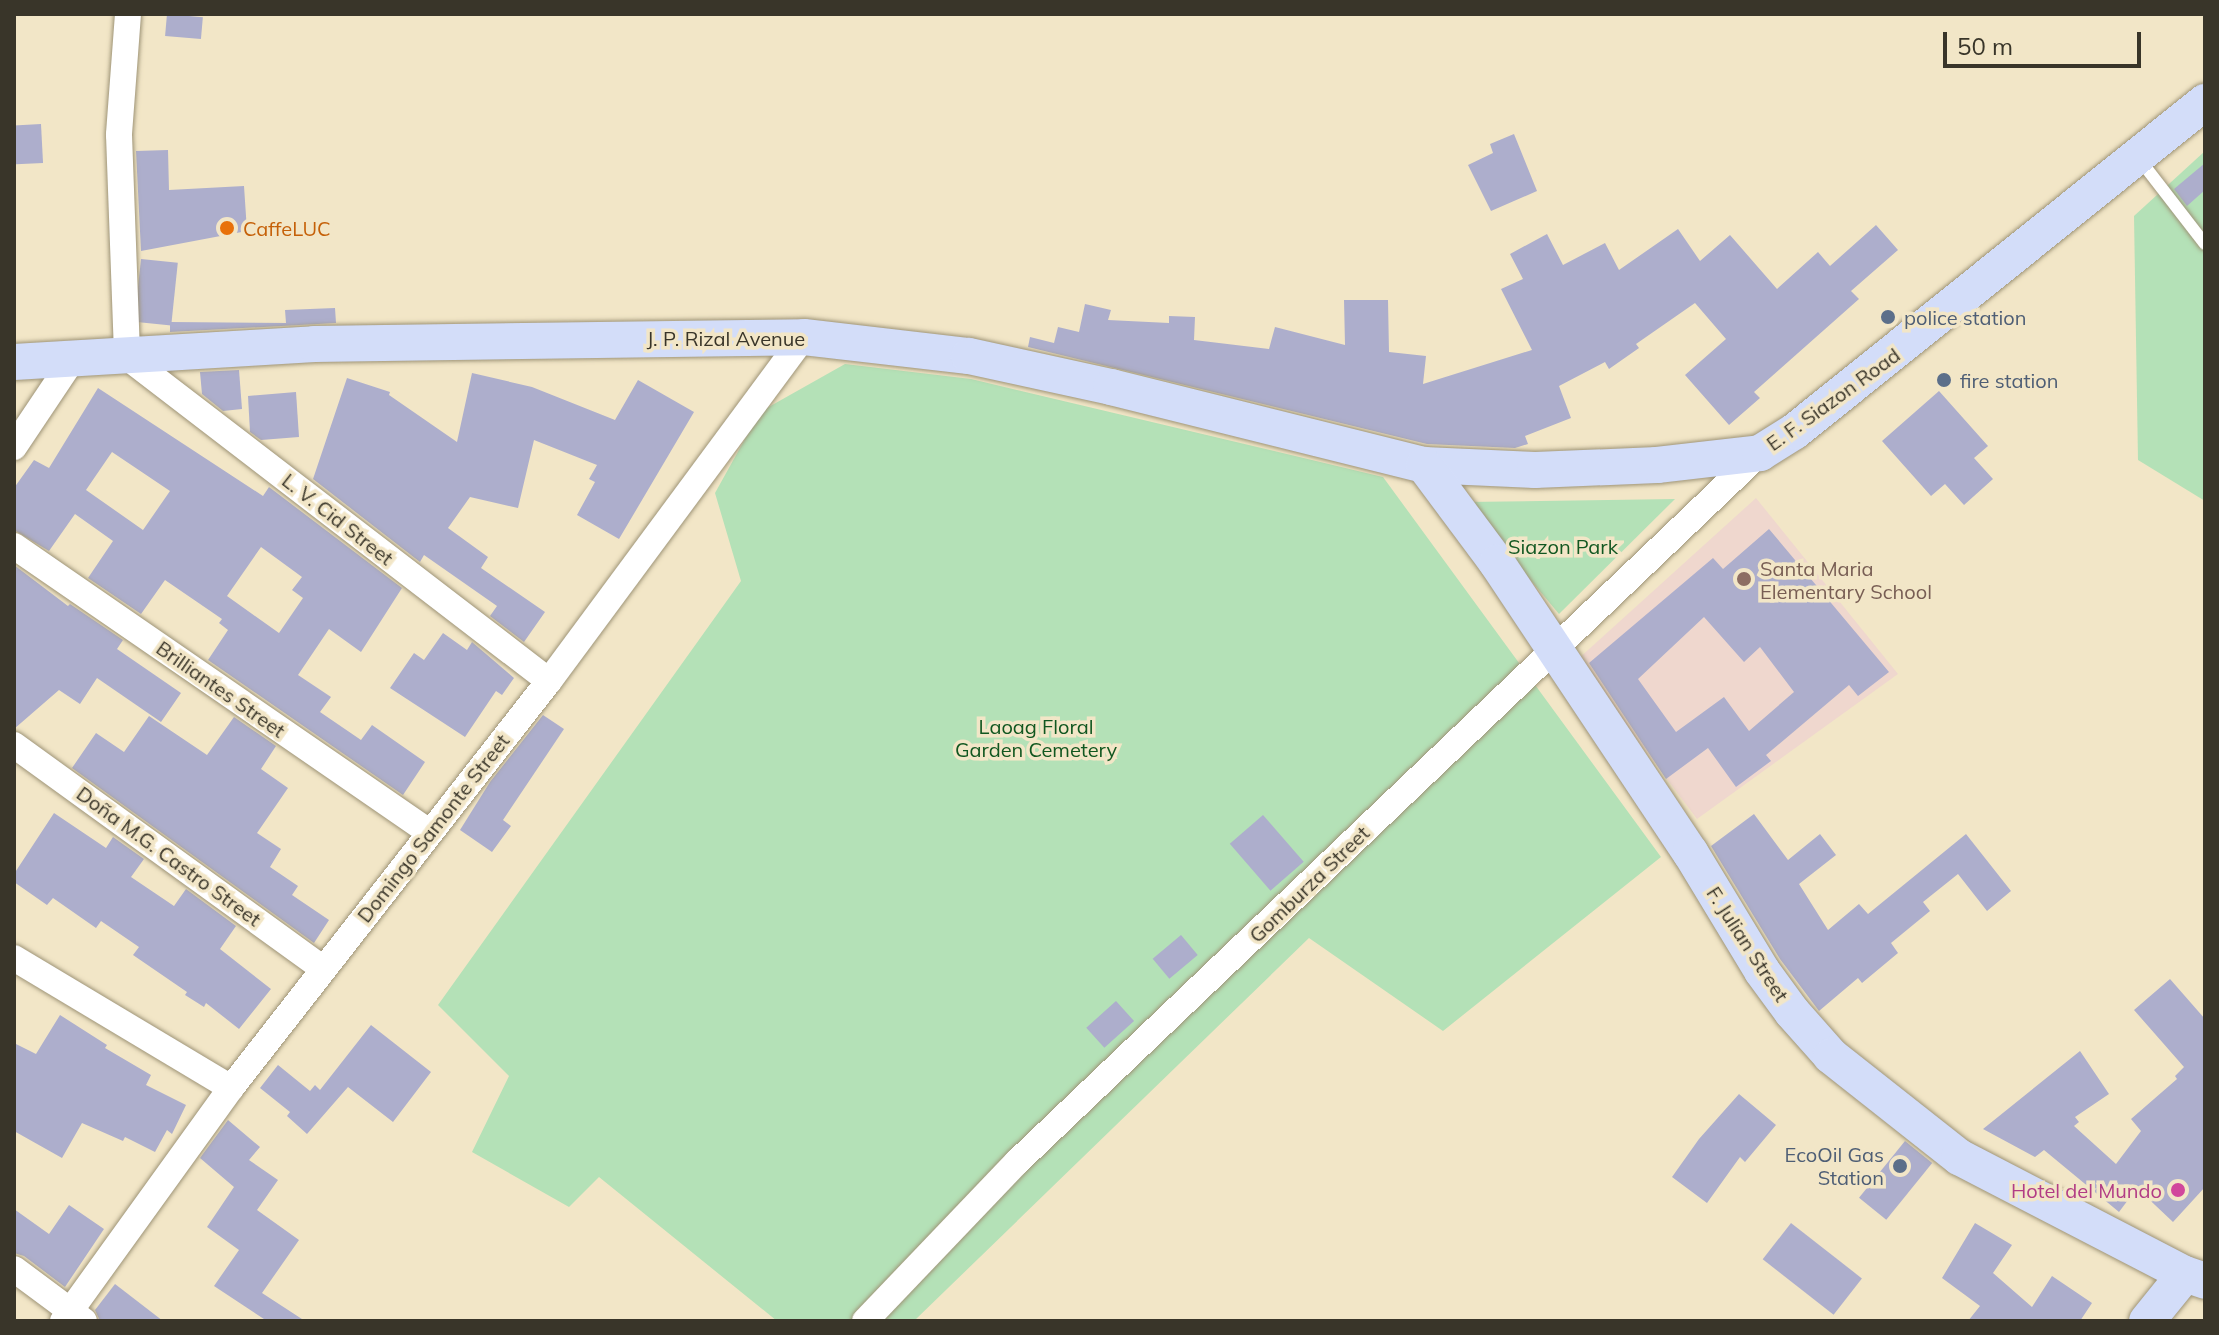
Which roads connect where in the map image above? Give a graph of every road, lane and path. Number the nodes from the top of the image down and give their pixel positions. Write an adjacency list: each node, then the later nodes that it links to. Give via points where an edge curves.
1 (128, 14): 6 (street, via 119,135)
2 (2205, 102): 3 (main road, E. F. Siazon Road)
3 (2138, 157): 4 (lane); 10 (main road, E. F. Siazon Road, via 1890,357)
4 (2205, 244)
5 (804, 337): 6 (main road, J. P. Rizal Avenue, via 314,344); 11 (main road, J. P. Rizal Avenue, via 969,356); 14 (street, Domingo Samonte Street)
6 (127, 357): 7 (main road, J. P. Rizal Avenue); 14 (street, L. V. Cid Street)
7 (73, 359): 8 (main road, J. P. Rizal Avenue); 9 (street)
8 (14, 362)
9 (14, 447)
10 (1760, 453): 11 (main road, E. F. Siazon Road, via 1657,465 1535,470); 13 (street, Gomburza Street)
11 (1424, 465): 13 (main road, F. Julian Street)
12 (14, 546): 16 (street, Brilliantes Street)
13 (1554, 650): 21 (main road, F. Julian Street, via 1690,852 1762,971 1831,1056 1959,1157); 23 (street, Gomburza Street, via 1017,1162)
14 (549, 681): 16 (street, Domingo Samonte Street)
15 (14, 745): 18 (street, Doña M.G. Castro Street)
16 (429, 832): 18 (street, Domingo Samonte Street)
17 (14, 958): 19 (street)
18 (323, 969): 19 (street, Domingo Samonte Street)
19 (231, 1088): 22 (street, Domingo Samonte Street)
20 (14, 1269): 22 (street)
21 (2195, 1277): 24 (main road)
22 (73, 1318)
23 (865, 1321)
24 (2147, 1321)

